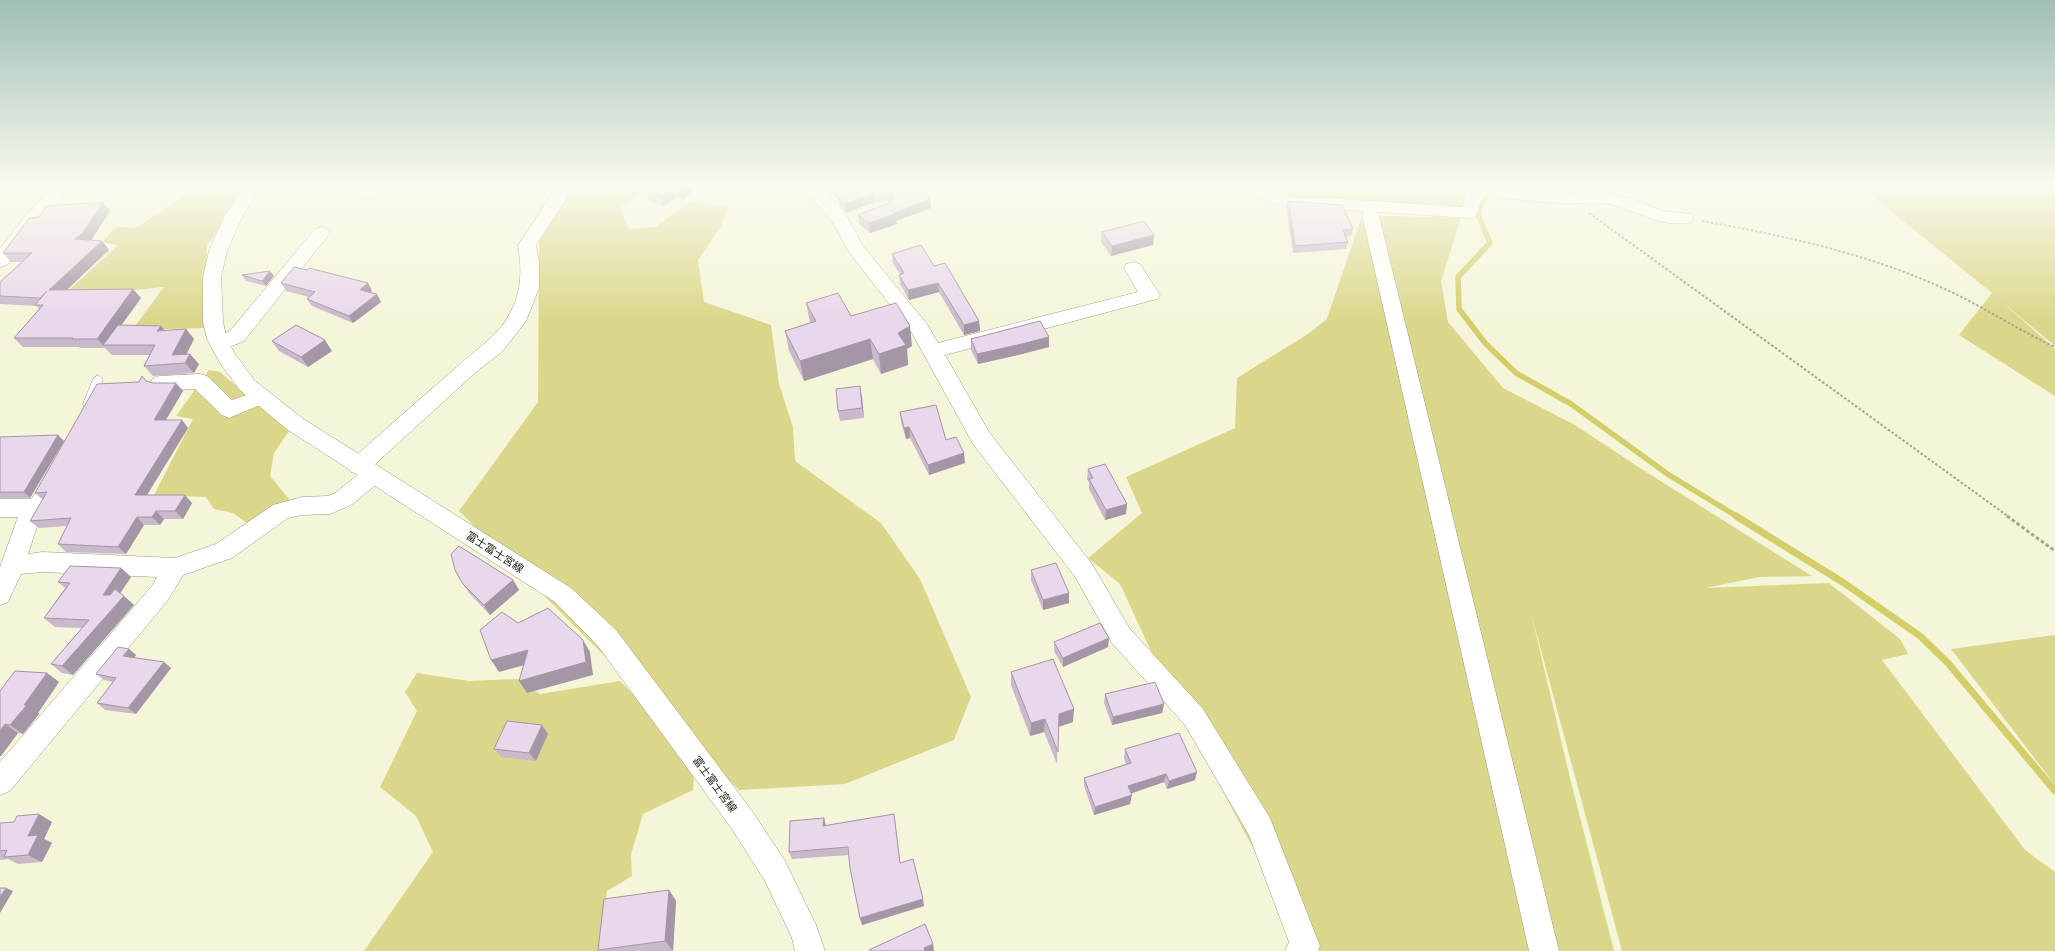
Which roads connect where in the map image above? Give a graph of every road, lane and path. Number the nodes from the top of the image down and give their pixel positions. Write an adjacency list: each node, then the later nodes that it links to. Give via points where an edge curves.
1 (23, 231): 9 (street)
2 (227, 231): 11 (street, 富士富士宮線, via 218,251 212,277 213,322)
3 (536, 231): 18 (street, via 527,245 530,288 519,316 495,347 469,366)
4 (851, 231): 13 (street, via 855,248 920,329)
5 (1375, 231): 29 (street)
6 (1615, 231): 22 (path)
7 (1759, 231): 12 (path, via 1828,246 1895,268 1947,290)
8 (320, 232): 11 (street, via 237,336)
9 (0, 261)
10 (1133, 268): 13 (street, via 1150,295)
11 (220, 344): 16 (street, 富士富士宮線, via 247,385)
12 (2055, 346)
13 (933, 351): 27 (street, via 981,438 1084,571 1121,636 1194,717 1260,828)
14 (98, 379): 17 (lane)
15 (160, 383): 16 (street, via 200,381 229,410)
16 (260, 397): 18 (street, 富士富士宮線, via 295,424)
17 (84, 414)
18 (367, 470): 24 (street, via 343,499 330,505 302,506 281,511 224,551); 28 (street, 富士富士宮線, via 563,595 608,638 737,814 775,871 806,936)
19 (51, 475): 21 (lane)
20 (0, 508): 21 (street)
21 (32, 508): 23 (street)
22 (2055, 551)
23 (12, 566): 24 (street, via 42,562); 25 (street)
24 (175, 568): 26 (street, via 160,593)
25 (0, 594)
26 (0, 782)
27 (1304, 949)
28 (810, 951)
29 (1544, 951)

